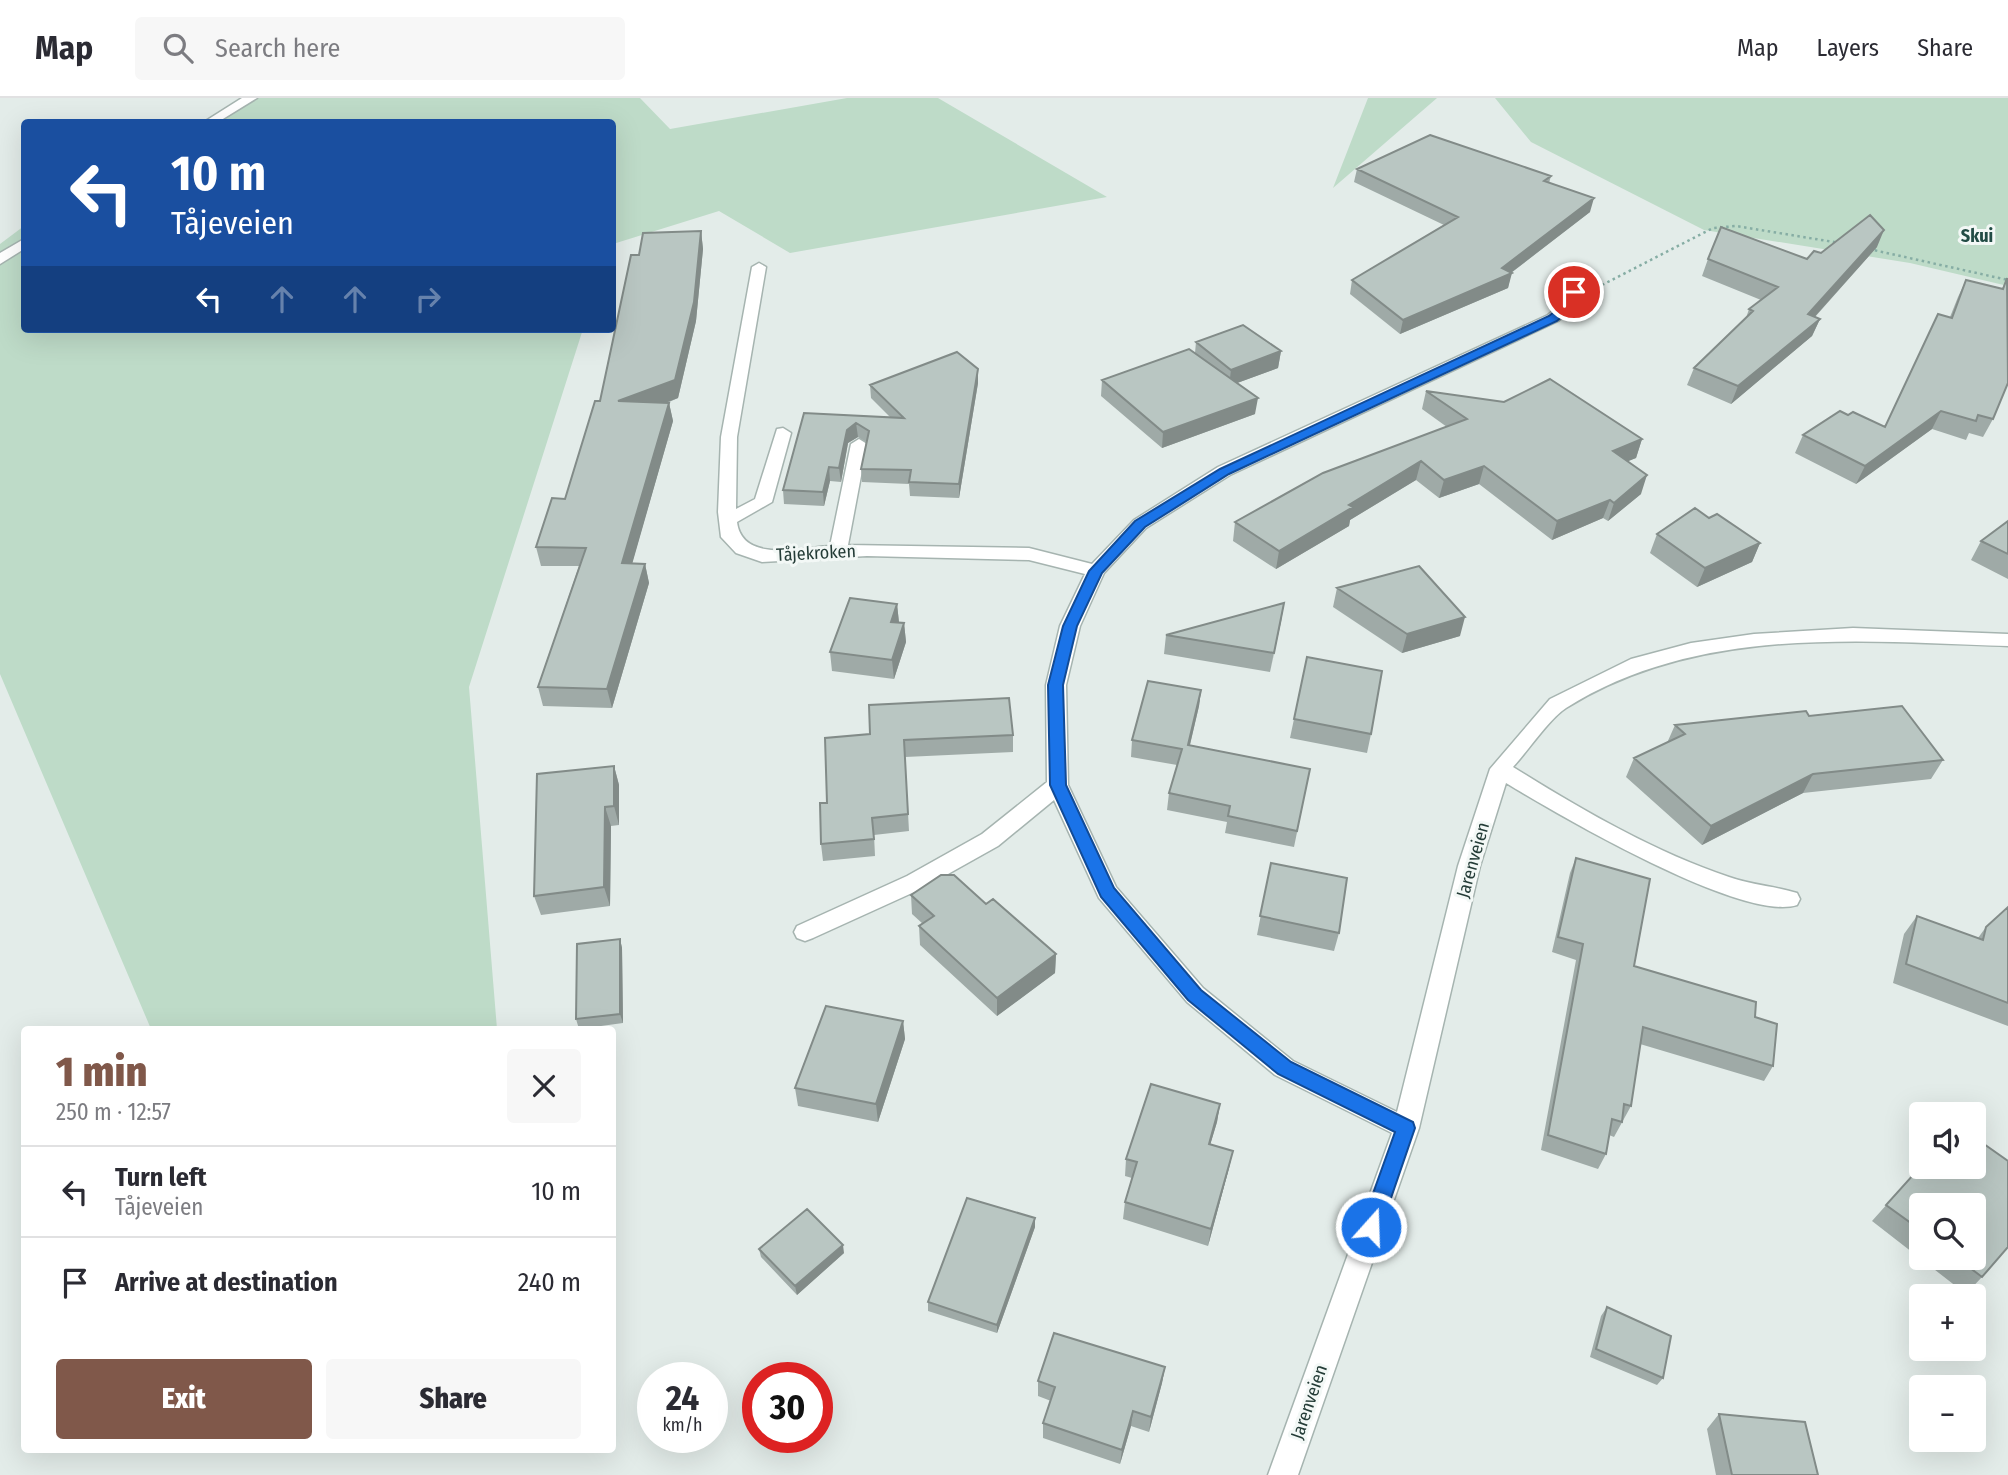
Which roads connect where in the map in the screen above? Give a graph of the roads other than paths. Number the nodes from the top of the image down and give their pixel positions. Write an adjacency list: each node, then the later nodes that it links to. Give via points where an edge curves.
1 (251, 98): 2 (street)
2 (215, 119)
3 (21, 245): 4 (street)
4 (0, 260)
5 (760, 267): 9 (street, Tåjekroken, via 729,437)
6 (1574, 292): 11 (street, via 1573,302 1553,318 1224,471 1140,524)
7 (783, 433): 9 (street, via 762,502)
8 (859, 444): 10 (street)
9 (728, 520): 10 (street, Tåjekroken, via 730,537 742,550 762,556)
10 (838, 552): 11 (street, Tåjekroken, via 1029,554)
11 (1096, 571): 14 (street, via 1070,626 1056,685)
12 (2008, 640): 13 (street, Jarenveien, via 1853,634 1691,649 1639,664 1558,704)
13 (1500, 769): 15 (street, via 1542,796 1689,872 1763,897); 17 (street, Jarenveien, via 1469,866)
14 (1058, 785): 16 (street, via 990,840 915,882); 17 (street, via 1107,892 1195,995 1284,1068)
15 (1789, 899)
16 (805, 932)
17 (1406, 1128): 18 (street, Jarenveien)
18 (1283, 1475)

